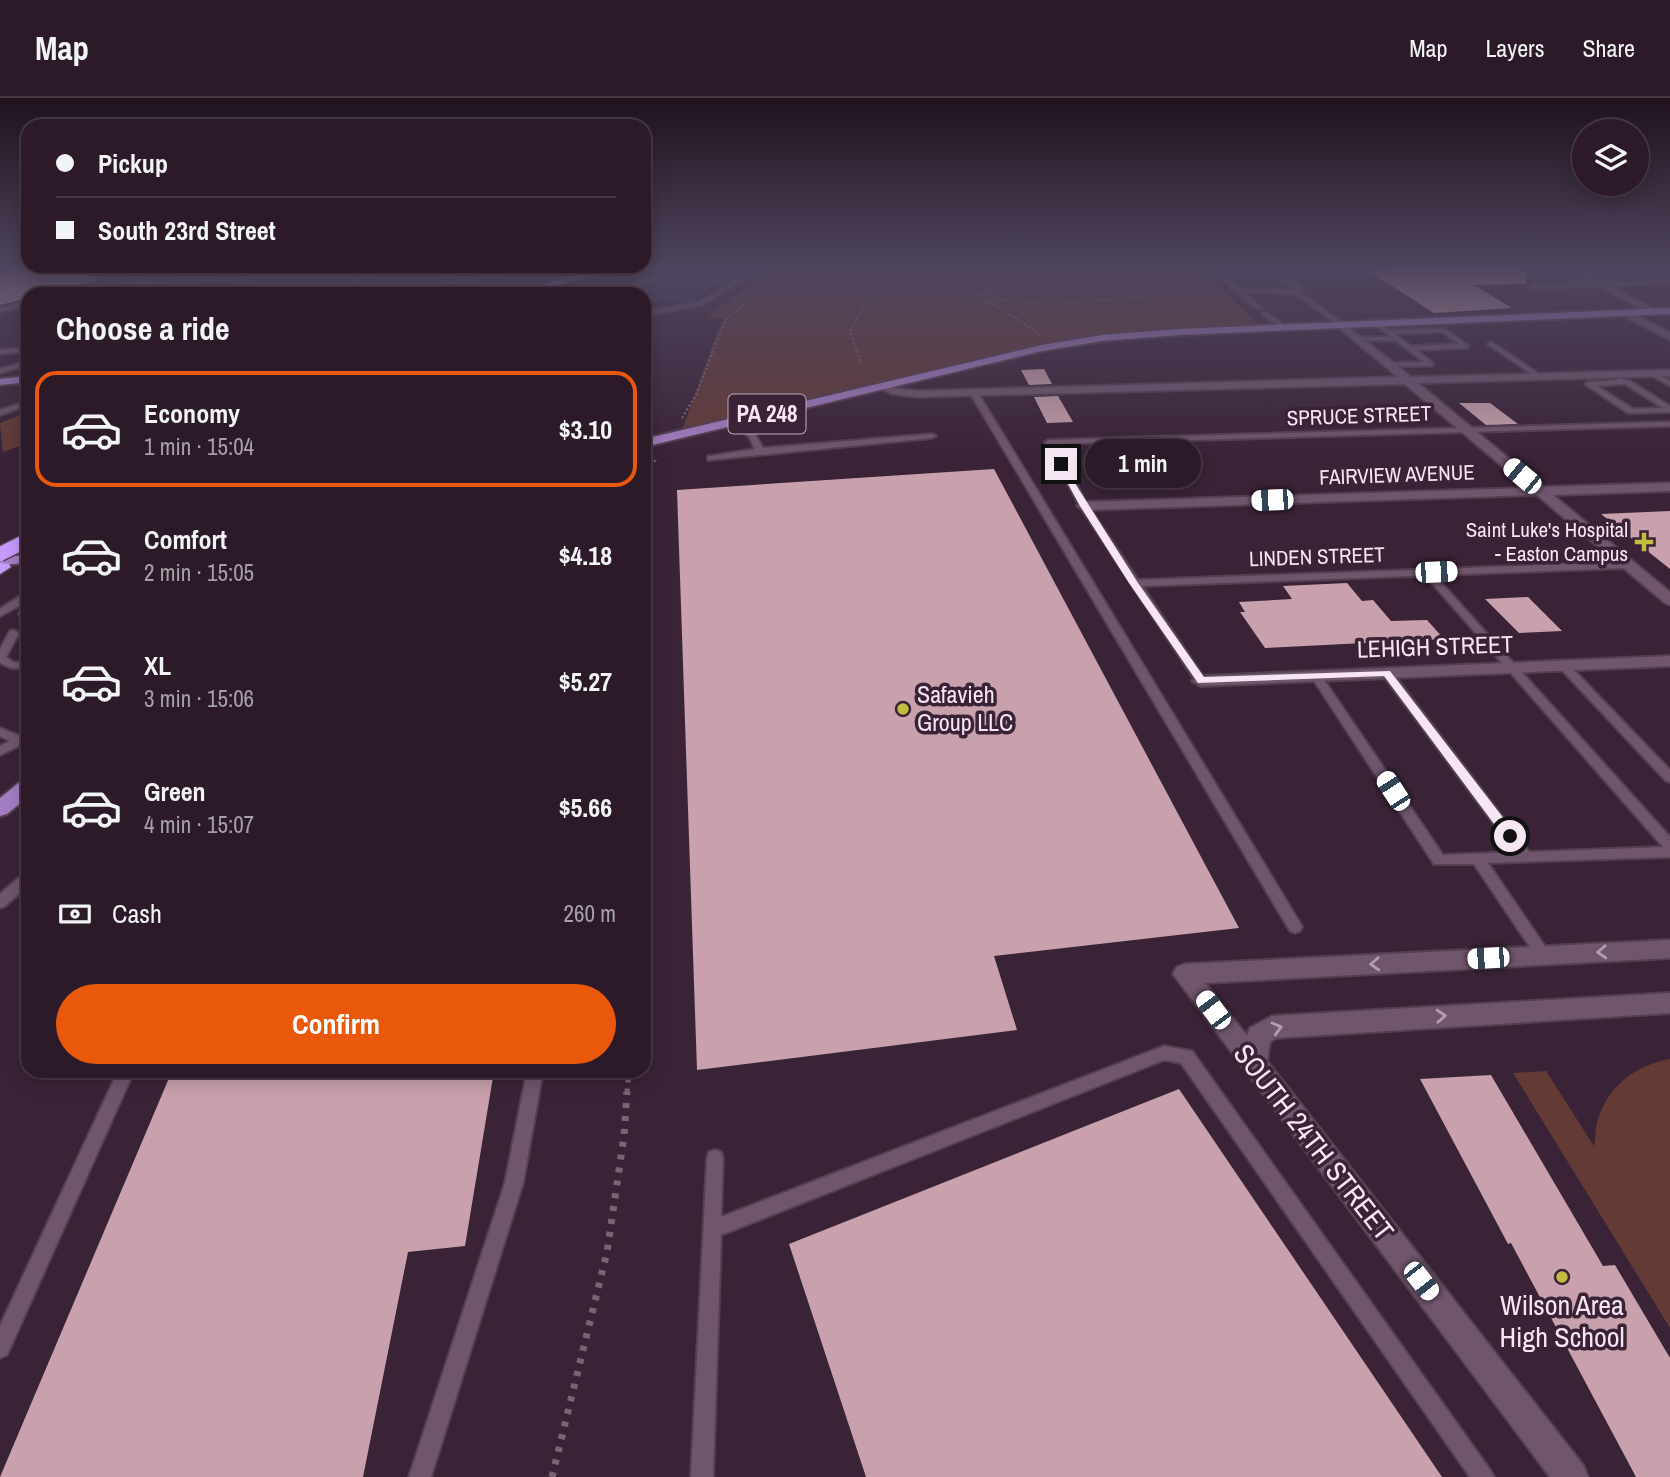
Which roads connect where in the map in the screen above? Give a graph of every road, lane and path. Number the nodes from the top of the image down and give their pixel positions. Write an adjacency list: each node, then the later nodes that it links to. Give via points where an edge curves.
1 (719, 330): 39 (path, via 696,395 683,414)
2 (851, 330): 19 (path)
3 (1034, 330): 11 (path)
4 (1224, 330): 31 (main road, PA 248, via 1089,340)
5 (1349, 330): 13 (street)
6 (1439, 330): 9 (lane)
7 (1664, 331): 10 (street)
8 (1389, 332): 9 (lane); 14 (lane)
9 (1442, 334): 17 (lane, via 1466,346)
10 (1670, 337)
11 (1046, 338)
12 (1421, 338): 14 (lane)
13 (1359, 339): 14 (lane); 20 (street)
14 (1398, 339): 17 (lane)
15 (1491, 344): 26 (lane)
16 (21, 348): 18 (lane)
17 (1410, 348): 20 (lane, via 1431,363)
18 (0, 350)
19 (860, 361)
20 (1389, 365): 28 (street)
21 (21, 369): 27 (lane)
22 (0, 370): 27 (lane)
23 (1670, 373): 24 (street)
24 (1653, 374): 25 (street); 30 (lane)
25 (1615, 375): 26 (street); 29 (lane)
26 (1540, 377): 28 (street)
27 (5, 379)
28 (1407, 380): 32 (street); 41 (street)
29 (1628, 383): 34 (lane); 35 (lane, via 1589,384)
30 (1670, 384)
31 (884, 387): 32 (street, via 904,393); 37 (main road, PA 248)
32 (974, 393): 83 (lane)
33 (19, 405): 36 (lane)
34 (1669, 408): 35 (lane)
35 (1631, 411): 40 (lane)
36 (0, 413)
37 (738, 421): 43 (main road, PA 248); 45 (lane)
38 (1670, 424): 40 (lane, SPRUCE STREET)
39 (684, 425)
40 (1652, 425): 41 (lane, SPRUCE STREET)
41 (1467, 430): 44 (lane, SPRUCE STREET); 50 (street)
42 (932, 436): 45 (lane)
43 (651, 441)
44 (1049, 442): 51 (lane)
45 (760, 451): 47 (lane)
46 (664, 457): 48 (path)
47 (711, 458)
48 (651, 462)
49 (1670, 487): 50 (street, FAIRVIEW AVENUE)
50 (1540, 491): 51 (street, FAIRVIEW AVENUE); 56 (street)
51 (1084, 506): 58 (lane)
52 (21, 545): 55 (highway, bridge)
53 (21, 551): 55 (main road)
54 (21, 558): 55 (highway)
55 (1, 560)
56 (1628, 565): 58 (lane, LINDEN STREET); 59 (street)
57 (1434, 580): 66 (lane)
58 (1134, 583): 69 (lane)
59 (1670, 600)
60 (21, 602): 61 (lane)
61 (0, 613)
62 (13, 633): 64 (lane, via 0,658)
63 (1670, 661): 65 (street, LEHIGH STREET)
64 (21, 666)
65 (1563, 666): 66 (street, LEHIGH STREET); 74 (lane)
66 (1512, 668): 67 (street, LEHIGH STREET); 77 (lane)
67 (1387, 673): 68 (street, LEHIGH STREET); 79 (lane)
68 (1316, 676): 69 (street, LEHIGH STREET); 80 (lane, via 1439,860)
69 (1202, 681)
70 (0, 732): 71 (lane)
71 (21, 741)
72 (21, 743): 73 (lane)
73 (0, 751)
74 (1670, 778)
75 (21, 792): 76 (main road)
76 (0, 809)
77 (1670, 846)
78 (1670, 852): 79 (lane)
79 (1526, 857): 80 (lane)
80 (1477, 859): 85 (lane)
81 (21, 884): 82 (lane)
82 (0, 902)
83 (1295, 927)
84 (1670, 949): 85 (street, one-way to 85)
85 (1544, 955): 87 (street, SOUTH 24TH STREET, one-way to 87, via 1185,974)
86 (1670, 1003): 87 (street, one-way to 86, via 1259,1036 1272,1027)
87 (1254, 1063): 98 (street, SOUTH 24TH STREET)
88 (123, 1078): 93 (lane)
89 (534, 1078): 94 (lane, via 514,1183)
90 (628, 1078): 95 (path, via 607,1252)
91 (715, 1158): 92 (lane)
92 (713, 1229): 96 (lane); 97 (lane, via 1164,1053 1186,1056)
93 (0, 1348)
94 (420, 1477)
95 (552, 1477)
96 (702, 1477)
97 (1482, 1477)
98 (1571, 1477)

